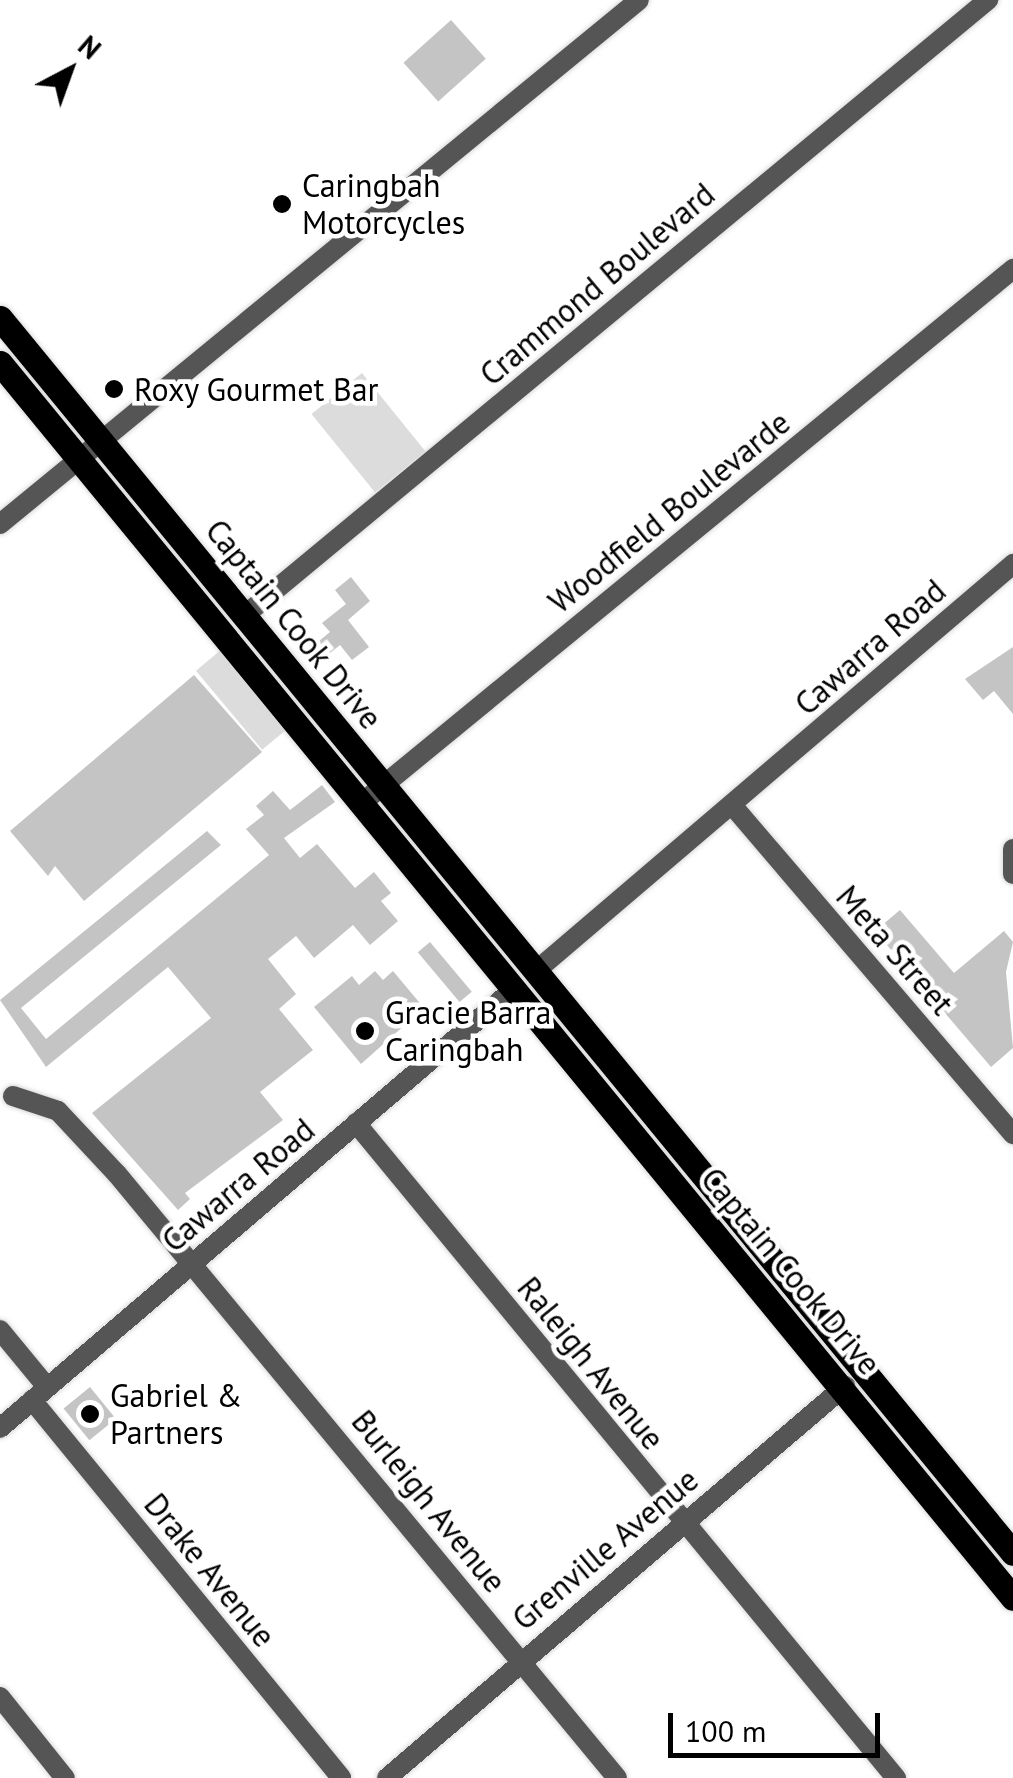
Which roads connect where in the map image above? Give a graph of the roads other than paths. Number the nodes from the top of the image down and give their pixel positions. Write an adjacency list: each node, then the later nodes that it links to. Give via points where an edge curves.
1 (639, 0): 6 (street)
2 (988, 0): 10 (street, Crammond Boulevard)
3 (1013, 269): 11 (street, Woodfield Boulevarde)
4 (0, 318): 6 (main road, Captain Cook Drive)
5 (0, 363): 7 (main road, Captain Cook Drive)
6 (101, 441): 7 (street); 10 (main road, Captain Cook Drive)
7 (78, 459): 8 (street); 12 (main road, Captain Cook Drive)
8 (0, 524)
9 (1013, 564): 13 (street, Cawarra Road)
10 (245, 615): 11 (main road, Captain Cook Drive)
11 (384, 785): 12 (street, Woodfield Boulevarde); 16 (main road, Captain Cook Drive)
12 (364, 802): 17 (main road, Captain Cook Drive)
13 (732, 805): 16 (street, Cawarra Road); 20 (street, Meta Street)
14 (1013, 849): 15 (street)
15 (1013, 874)
16 (537, 970): 17 (main road); 23 (main road, Captain Cook Drive)
17 (515, 988): 19 (street, Cawarra Road); 23 (main road, Captain Cook Drive)
18 (12, 1096): 21 (street, Burleigh Avenue, via 58,1111)
19 (356, 1124): 21 (street, Cawarra Road); 26 (street, Raleigh Avenue)
20 (1013, 1134)
21 (193, 1262): 24 (street, Cawarra Road); 29 (street, Burleigh Avenue)
22 (0, 1330): 24 (street, Drake Avenue)
23 (854, 1377): 26 (street, Grenville Avenue); 27 (main road, Captain Cook Drive); 28 (main road, Captain Cook Drive)
24 (39, 1394): 25 (street, Cawarra Road); 32 (street, Drake Avenue)
25 (0, 1428)
26 (684, 1524): 29 (street, Grenville Avenue); 35 (street, Raleigh Avenue)
27 (1013, 1553)
28 (1013, 1598)
29 (522, 1662): 33 (street, Grenville Avenue); 34 (street, Burleigh Avenue)
30 (0, 1698): 31 (street)
31 (66, 1778)
32 (342, 1778)
33 (387, 1778)
34 (617, 1778)
35 (896, 1778)

